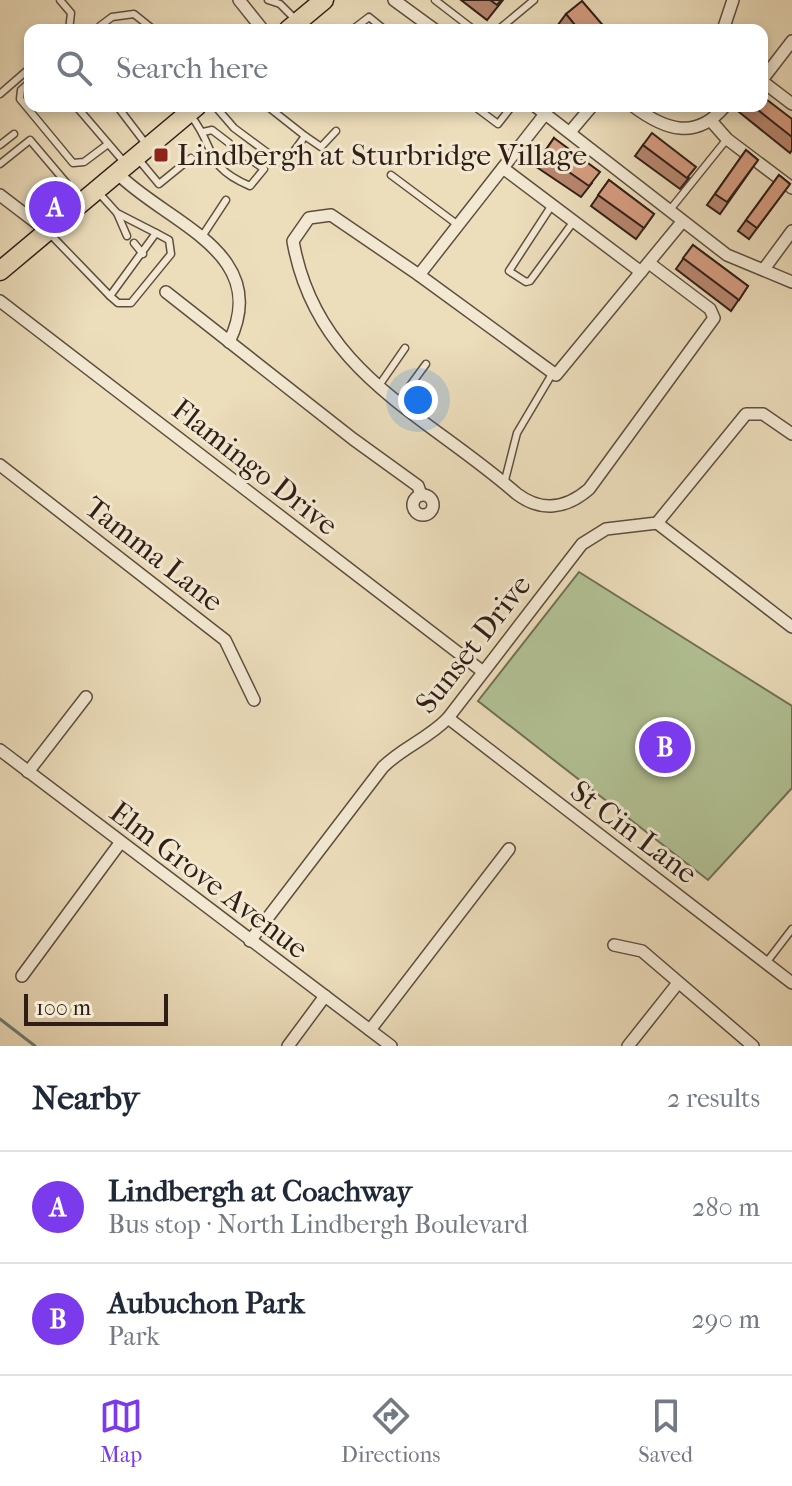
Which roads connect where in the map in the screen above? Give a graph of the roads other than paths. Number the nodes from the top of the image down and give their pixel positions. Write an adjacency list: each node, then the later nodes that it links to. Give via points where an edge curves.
1 (60, 0): 11 (lane, via 71,13)
2 (239, 0): 14 (street)
3 (268, 0): 9 (lane)
4 (324, 0): 16 (main road)
5 (394, 0): 10 (street)
6 (435, 0): 21 (lane)
7 (534, 0): 22 (lane)
8 (733, 0): 23 (street)
9 (283, 2): 15 (lane)
10 (422, 21): 19 (lane); 20 (street)
11 (70, 24)
12 (103, 24): 13 (lane, via 134,14)
13 (146, 24)
14 (258, 24)
15 (294, 24)
16 (299, 24)
17 (360, 24): 18 (lane, via 369,17)
18 (378, 24)
19 (419, 24)
20 (426, 24)
21 (466, 24)
22 (505, 24)
23 (725, 24)
24 (792, 41): 25 (street)
25 (768, 72)
26 (24, 73): 28 (lane)
27 (768, 85): 29 (street)
28 (0, 94)
29 (792, 104)
30 (31, 112): 52 (lane, via 73,163 79,165)
31 (81, 112): 52 (lane)
32 (119, 112): 56 (lane)
33 (187, 112): 56 (main road)
34 (194, 112): 46 (lane)
35 (220, 112): 49 (lane, via 284,165)
36 (275, 112): 49 (lane)
37 (482, 112): 38 (lane, via 498,124)
38 (507, 112)
39 (542, 112): 43 (street)
40 (587, 112): 47 (street)
41 (641, 112): 44 (street, via 670,128)
42 (720, 112): 44 (street)
43 (545, 114): 47 (street); 58 (street)
44 (712, 122): 50 (street)
45 (336, 131): 49 (lane, via 321,147)
46 (203, 132): 51 (lane, via 212,130); 54 (lane, via 210,158 250,186 264,169)
47 (570, 132): 65 (street)
48 (14, 134): 53 (lane)
49 (305, 136)
50 (727, 139): 60 (street); 65 (lane)
51 (229, 143)
52 (108, 144): 56 (lane)
53 (0, 145)
54 (246, 156)
55 (191, 158): 56 (lane, via 159,184)
56 (132, 160): 61 (main road); 74 (street)
57 (0, 164): 61 (lane, via 30,140)
58 (503, 168): 64 (street); 69 (street)
59 (391, 175): 69 (lane)
60 (792, 188)
61 (89, 196): 66 (lane); 70 (main road)
62 (2, 200): 70 (street)
63 (226, 200): 74 (lane)
64 (552, 205): 67 (street); 67 (lane, via 509,271 530,281)
65 (669, 211): 68 (street)
66 (117, 213): 72 (lane); 73 (lane)
67 (574, 221): 77 (street)
68 (682, 222): 77 (street); 78 (street, via 727,255)
69 (458, 225): 80 (street)
70 (47, 231): 79 (main road); 83 (lane)
71 (792, 231): 78 (street)
72 (156, 233): 76 (lane); 83 (lane, via 169,240 171,254 131,303 118,303)
73 (127, 236)
74 (201, 238): 85 (street, via 236,277 239,315)
75 (134, 243): 76 (lane)
76 (143, 254): 83 (lane)
77 (645, 267): 88 (street, via 562,369); 93 (street, via 710,309 714,318 580,497 553,507 531,504)
78 (764, 269): 81 (street)
79 (0, 271)
80 (419, 275): 88 (street); 89 (street, via 331,215 309,218 293,241 317,312 341,352)
81 (792, 282)
82 (166, 292): 85 (street)
83 (110, 296)
84 (0, 301): 97 (street, Flamingo Drive)
85 (229, 342): 94 (street, via 418,486)
86 (405, 348): 89 (lane)
87 (426, 364): 90 (lane)
88 (552, 374): 93 (lane, via 517,433)
89 (378, 387): 90 (street)
90 (398, 402): 93 (street)
91 (792, 434): 95 (street, via 754,412 739,419)
92 (0, 465): 99 (street, Tamma Lane, via 225,640)
93 (504, 484)
94 (421, 495)
95 (657, 523): 96 (street); 97 (street, Sunset Drive, via 606,529 582,544)
96 (792, 627)
97 (482, 671): 100 (street, Sunset Drive)
98 (86, 697): 102 (street)
99 (254, 700)
100 (448, 718): 106 (street, Sunset Drive, via 383,767); 108 (street, St Cin Lane)
101 (0, 750): 102 (street, Elm Grove Avenue)
102 (28, 772): 103 (street, Elm Grove Avenue)
103 (120, 843): 106 (street, Elm Grove Avenue); 109 (street)
104 (509, 849): 113 (street)
105 (792, 929): 108 (lane)
106 (250, 941): 112 (street, Elm Grove Avenue)
107 (614, 945): 110 (street, via 642,951)
108 (766, 963): 111 (street, St Cin Lane)
109 (22, 976)
110 (678, 983): 116 (street); 117 (street)
111 (792, 983)
112 (325, 996): 113 (street, Elm Grove Avenue); 114 (street)
113 (370, 1030): 115 (street, Elm Grove Avenue)
114 (288, 1046)
115 (391, 1046)
116 (628, 1046)
117 (753, 1046)

